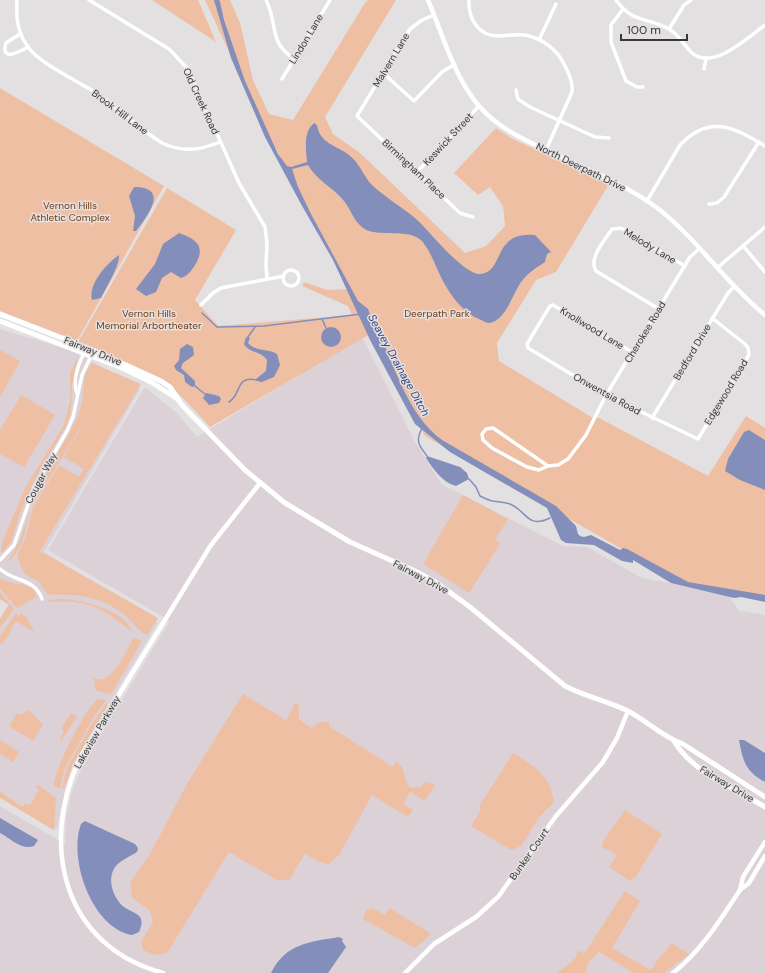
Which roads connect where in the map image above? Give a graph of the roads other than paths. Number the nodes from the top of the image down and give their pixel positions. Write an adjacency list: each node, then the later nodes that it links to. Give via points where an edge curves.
1 (17, 0): 14 (street, Brook Hill Lane)
2 (89, 0): 29 (street, Old Creek Road, via 176,54 188,69)
3 (266, 0): 17 (street, via 277,42 284,52)
4 (330, 0): 17 (street, Lindon Lane)
5 (428, 0): 11 (street, North Deerpath Drive)
6 (469, 0): 15 (street, via 471,18 478,28 486,33 496,36 520,34)
7 (616, 0): 10 (street)
8 (691, 0): 13 (street, via 684,5)
9 (556, 4): 15 (street)
10 (623, 9): 13 (street, via 640,20); 23 (street, via 611,25 611,42 626,81 636,87)
11 (434, 15): 19 (street, North Deerpath Drive); 21 (street, Malvern Lane, via 410,29)
12 (765, 25): 18 (street, via 723,54)
13 (669, 29): 18 (street, via 693,54)
14 (20, 34): 16 (street, Brook Hill Lane); 16 (street, via 6,43 6,52 16,55)
15 (539, 40): 27 (street, via 561,57 572,84 570,98)
16 (28, 47): 29 (street, Brook Hill Lane, via 39,58 99,95 162,144 192,150)
17 (294, 59): 22 (street, Lindon Lane)
18 (706, 59): 20 (street)
19 (455, 64): 21 (street, via 442,72 414,101); 25 (street, North Deerpath Drive)
20 (704, 69)
21 (383, 74): 26 (street, Malvern Lane)
22 (282, 79)
23 (643, 86)
24 (516, 90): 27 (street, via 520,100)
25 (479, 106): 32 (street, North Deerpath Drive, via 508,131); 33 (street, Keswick Street)
26 (357, 116): 33 (street, Birmingham Place)
27 (559, 120): 28 (street, via 595,137); 32 (street)
28 (609, 138)
29 (220, 142): 44 (street, Old Creek Road, via 239,183 265,227)
30 (758, 142): 31 (street); 34 (street, via 743,132 726,126 709,127 694,133 680,145); 35 (street, via 724,197 717,203)
31 (765, 146)
32 (546, 150): 34 (street, North Deerpath Drive, via 615,182)
33 (417, 172): 36 (street, Birmingham Place, via 460,212)
34 (647, 201): 39 (street, North Deerpath Drive, via 676,224)
35 (709, 204)
36 (473, 217)
37 (765, 227): 38 (street)
38 (744, 247): 41 (street); 42 (street)
39 (700, 248): 40 (street, Cherokee Road); 41 (street, North Deerpath Drive)
40 (685, 266): 47 (street, Cherokee Road); 47 (street, Melody Lane, via 621,228 612,229 594,258 593,266 599,274)
41 (717, 268): 45 (street, North Deerpath Drive)
42 (765, 272)
43 (284, 276): 43 (street, via 287,271 294,270 298,274 298,281 290,286 285,283); 44 (street)
44 (267, 278): 46 (street, via 222,288)
45 (734, 287): 49 (street, North Deerpath Drive); 50 (street, Bedford Drive)
46 (201, 305)
47 (659, 309): 53 (street, Cherokee Road)
48 (0, 314): 58 (main road, Fairway Drive, via 87,347 153,376 170,387)
49 (765, 315)
50 (712, 318): 59 (street, Bedford Drive); 60 (street, Edgewood Road, via 745,344 749,355 698,439)
51 (0, 321): 54 (main road, Fairway Drive)
52 (528, 348): 53 (street, Knollwood Lane, via 528,342 550,306 557,307); 57 (street, Onwentsia Road)
53 (632, 352): 57 (street, Cherokee Road)
54 (84, 353): 55 (main road, Fairway Drive); 56 (street, Cougar Way, via 75,377 74,387)
55 (91, 356): 56 (street, Cougar Way, via 84,368); 58 (main road, Fairway Drive, via 151,382)
56 (77, 394): 63 (street, Cougar Way, via 73,417 67,431 34,488 14,545)
57 (606, 395): 59 (street, Onwentsia Road); 61 (street, Cherokee Road, via 586,435 568,458 558,465)
58 (179, 400): 62 (main road, Fairway Drive)
59 (652, 418): 60 (street, Onwentsia Road)
60 (688, 436)
61 (548, 466): 61 (street, Cherokee Road, via 493,428 486,429 482,434 483,440 492,448 527,467 539,470)
62 (260, 483): 66 (main road, Fairway Drive, via 328,531 437,582 565,686 579,694); 73 (street, Lakeview Parkway, via 202,558 80,758 70,780 65,802 61,833 62,866 69,891 79,912 98,936 120,955)
63 (0, 560)
64 (0, 569): 65 (street, via 13,578 32,584)
65 (42, 599)
66 (628, 711): 67 (main road, Fairway Drive); 74 (street, Bunker Court, via 617,738 603,762 556,816 498,897 476,917 434,944)
67 (674, 741): 68 (main road, Fairway Drive, via 683,744); 69 (main road, Fairway Drive, via 679,750 699,768)
68 (765, 797)
69 (765, 807)
70 (765, 842): 72 (street, via 743,877)
71 (765, 856): 72 (street, via 748,883)
72 (740, 890): 75 (street, via 707,940)
73 (163, 973)
74 (404, 973)
75 (673, 973)

